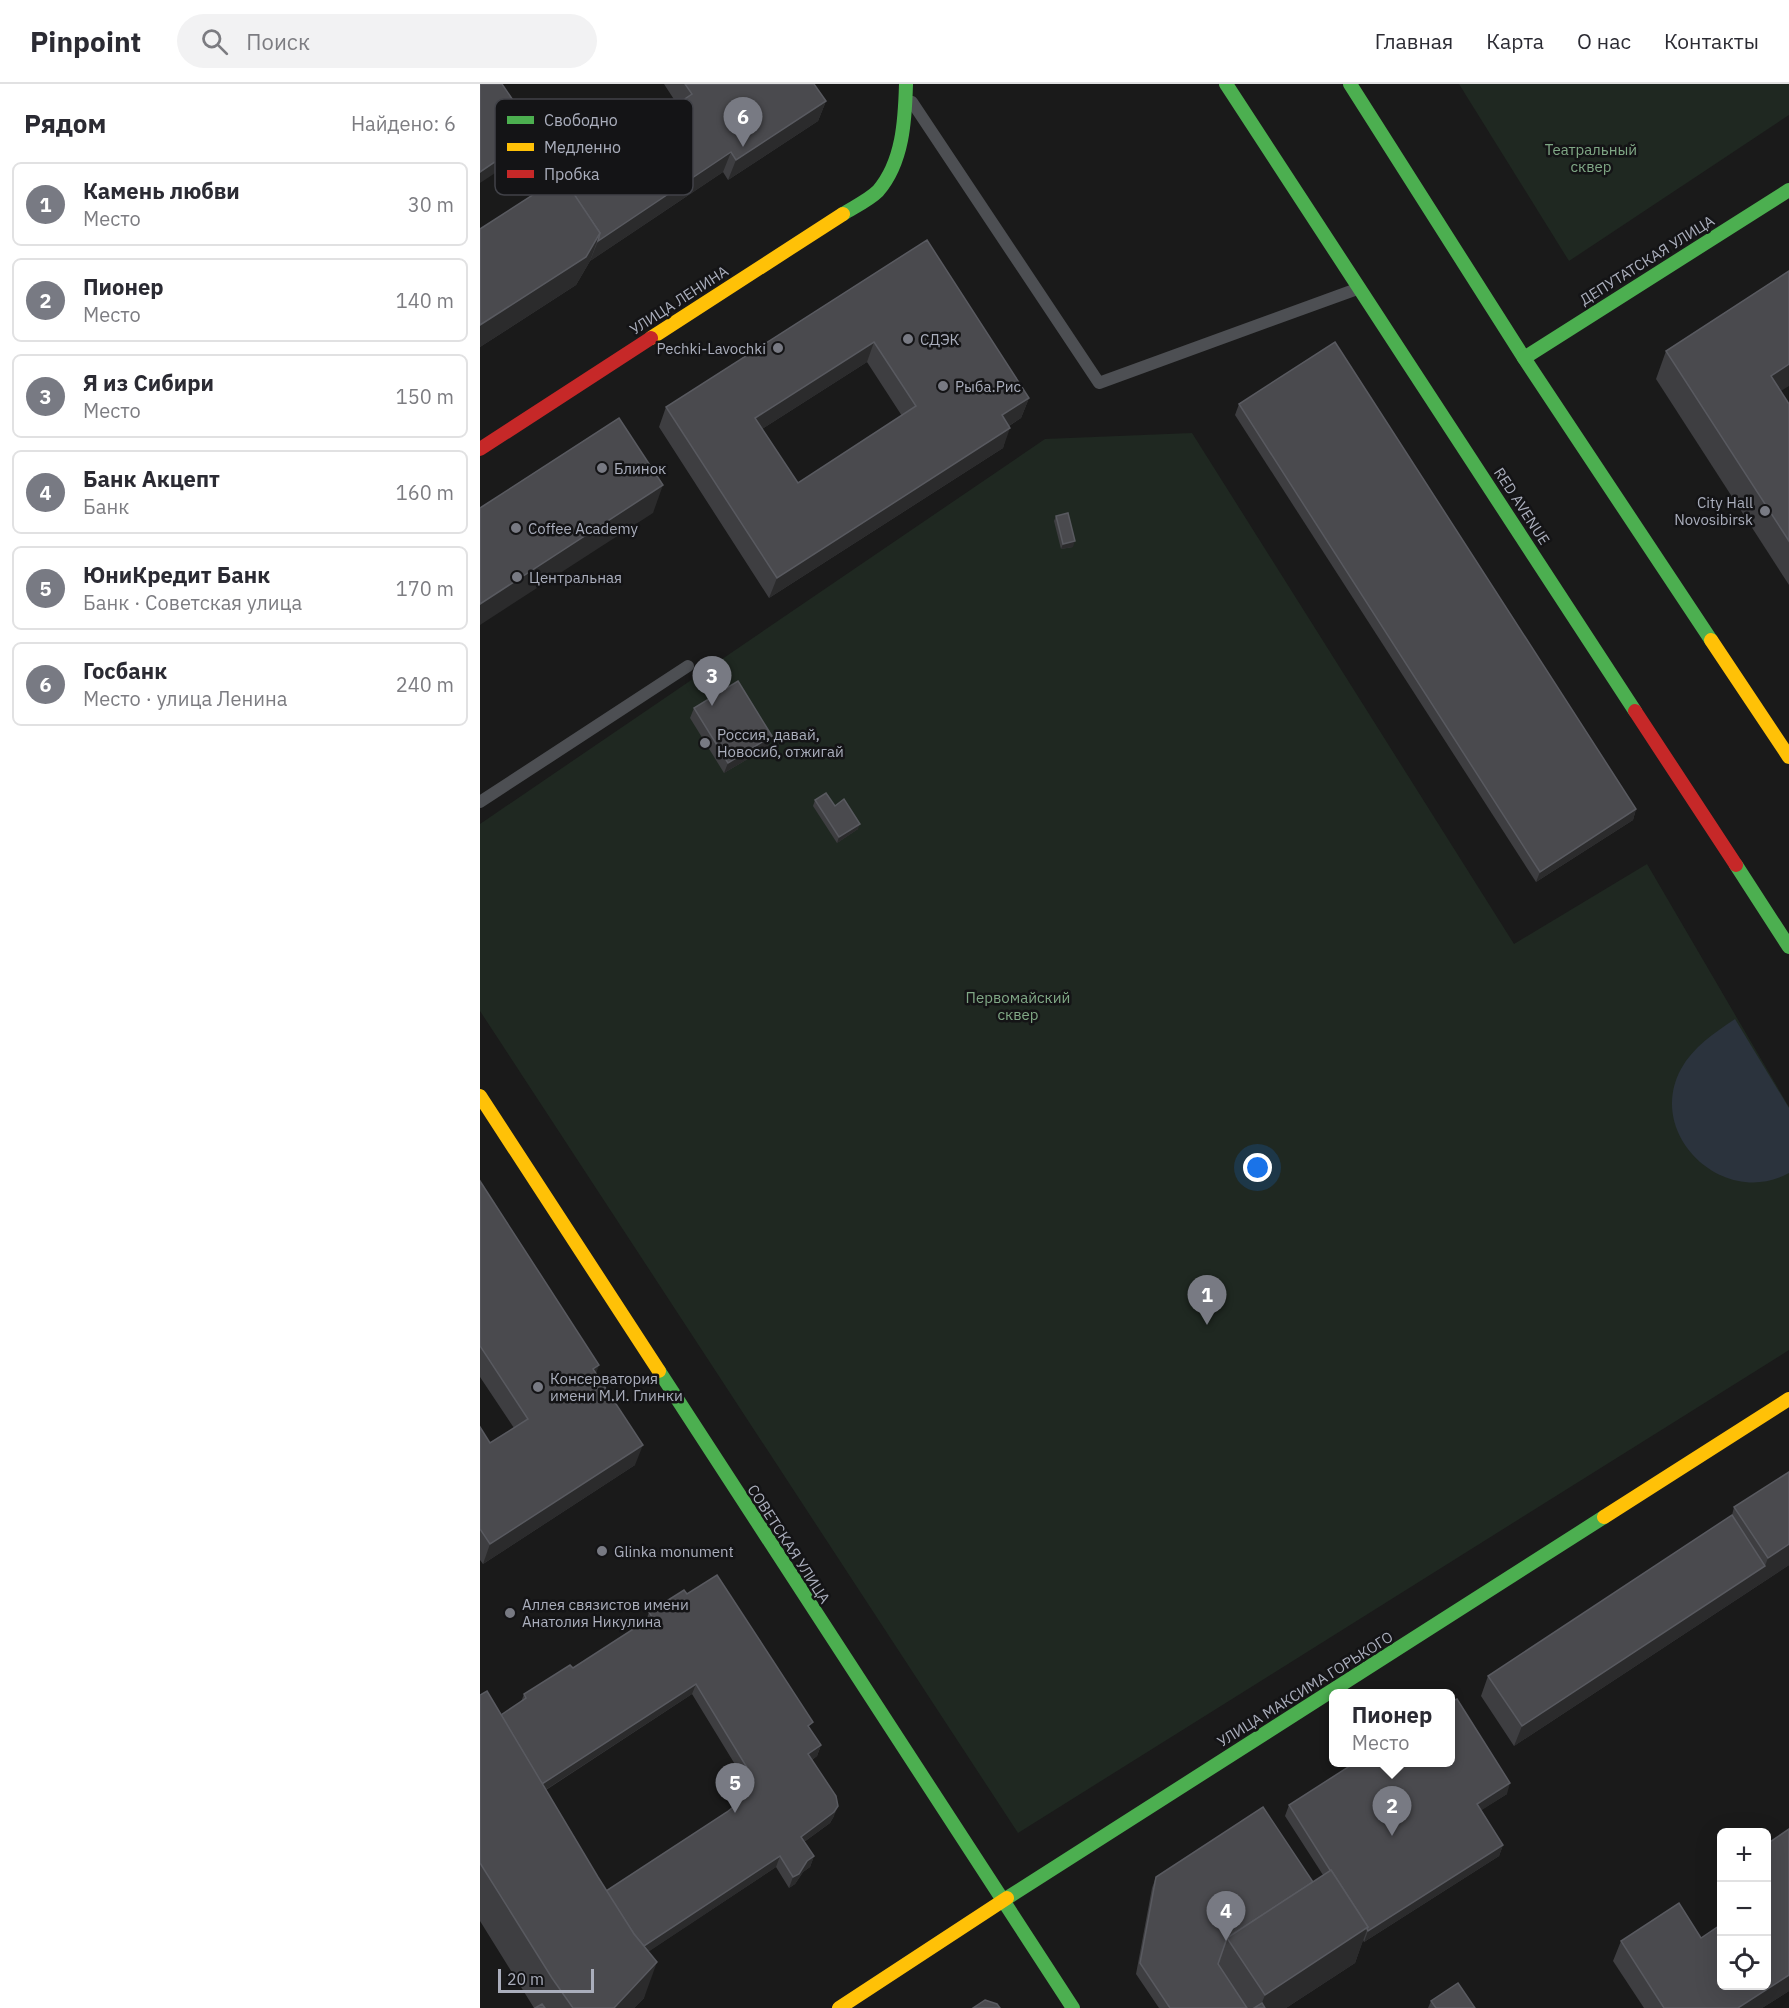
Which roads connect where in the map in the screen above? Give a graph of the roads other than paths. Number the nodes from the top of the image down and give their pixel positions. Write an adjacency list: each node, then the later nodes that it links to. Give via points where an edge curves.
1 (1226, 84): 7 (street, RED AVENUE)
2 (1350, 84): 5 (street)
3 (904, 88): 7 (lane, via 1099,383); 9 (street, УЛИЦА ЛЕНИНА, via 900,148 891,174 877,192)
4 (1339, 93): 5 (street)
5 (1399, 164): 8 (street)
6 (1789, 190): 8 (street, ДЕПУТАТСКАЯ УЛИЦА)
7 (1361, 287): 13 (street, RED AVENUE)
8 (1524, 358): 11 (street)
9 (480, 449)
10 (688, 666): 12 (lane)
11 (1789, 757)
12 (480, 802)
13 (1789, 947)
14 (480, 1096): 18 (street, СОВЕТСКАЯ УЛИЦА)
15 (1789, 1399): 16 (street, УЛИЦА МАКСИМА ГОРЬКОГО)
16 (1335, 1689)
17 (1329, 1693): 18 (street, УЛИЦА МАКСИМА ГОРЬКОГО)
18 (1003, 1901): 19 (street, УЛИЦА МАКСИМА ГОРЬКОГО); 20 (street, СОВЕТСКАЯ УЛИЦА)
19 (840, 2008)
20 (1073, 2008)

